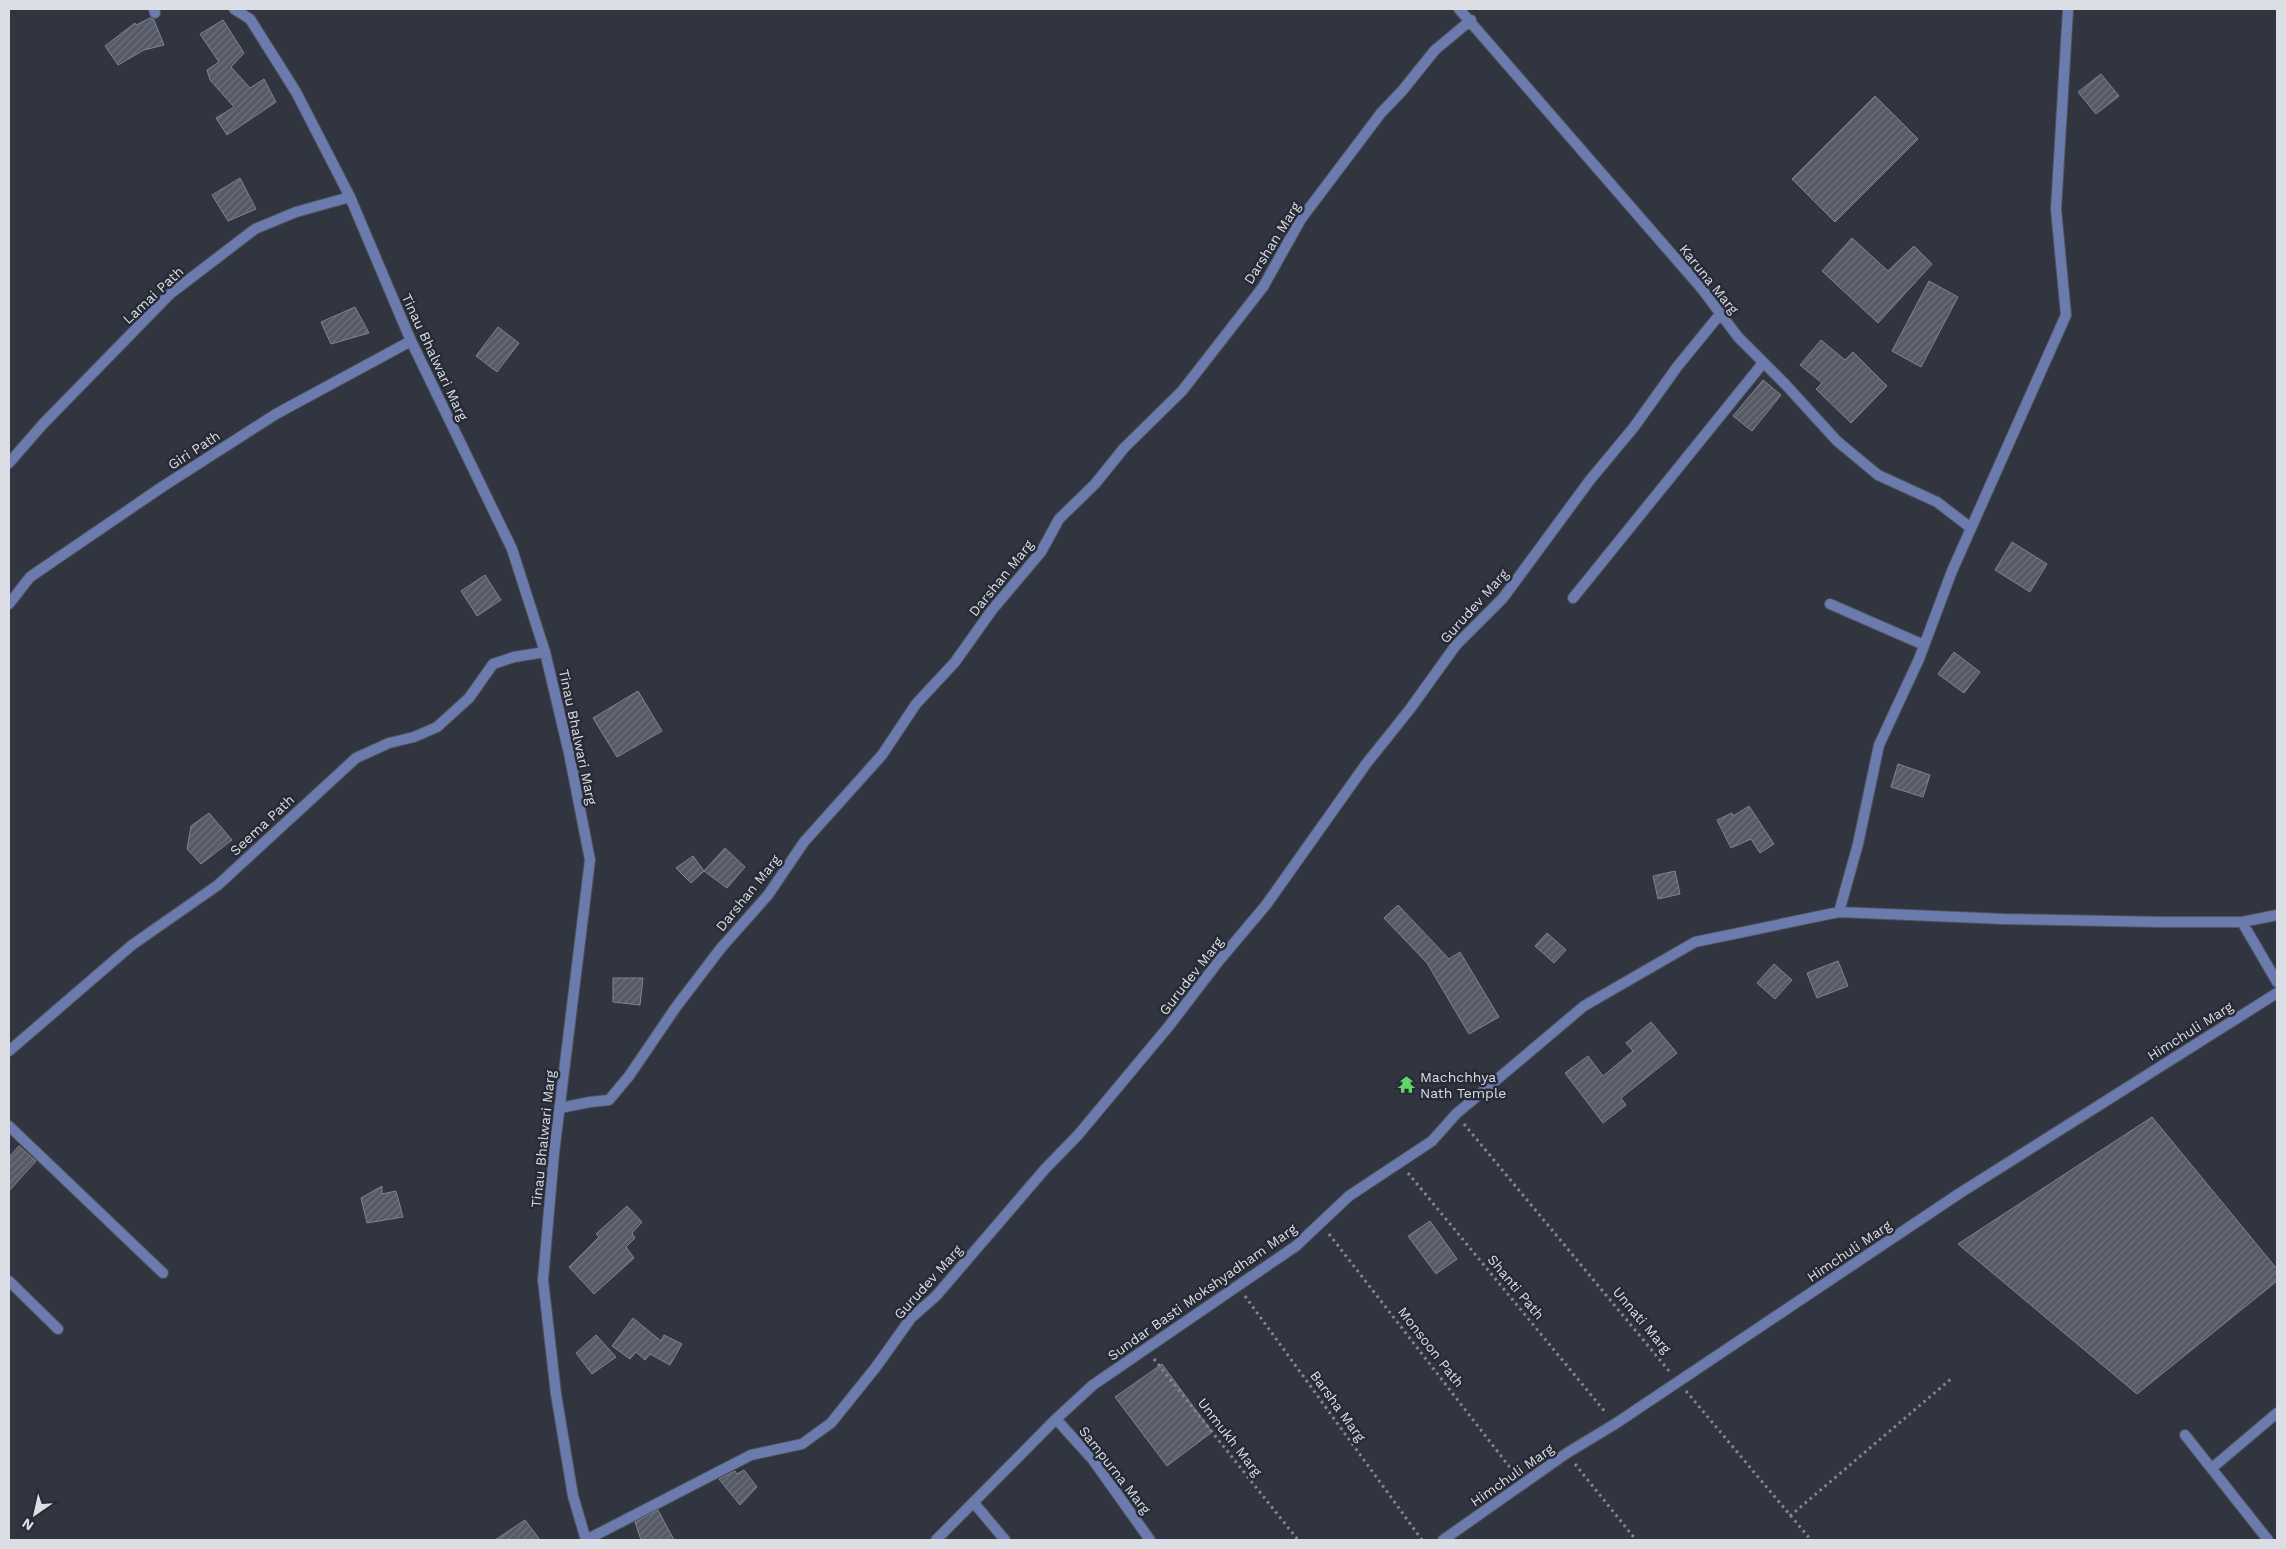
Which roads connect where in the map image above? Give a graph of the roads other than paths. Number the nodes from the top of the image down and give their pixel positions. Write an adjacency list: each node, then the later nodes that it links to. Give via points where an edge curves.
1 (234, 9): 5 (street, Tinau Bhalwari Marg, via 250,18 296,92)
2 (1459, 9): 4 (street, Karuna Marg)
3 (2068, 9): 10 (street, via 2056,209 2066,316)
4 (1471, 20): 6 (street, Karuna Marg); 22 (street, Darshan Marg, via 1435,50 1381,113 1301,219 1263,287 1182,391 1059,519 1041,552 992,610 955,662 916,704 882,755 804,842 768,895 721,948 609,1100)
5 (350, 197): 7 (street, Tinau Bhalwari Marg); 9 (street, Lamai Path, via 296,212 255,229 170,294)
6 (1721, 313): 8 (street, Karuna Marg, via 1738,337); 32 (street, Gurudev Marg, via 1590,480 1503,598 1456,645 1266,905 1169,1026 936,1296 911,1318 831,1423 802,1444 751,1455)
7 (411, 341): 12 (street, Giri Path, via 276,414 162,487 30,577); 15 (street, Tinau Bhalwari Marg, via 512,550)
8 (1763, 362): 10 (street, Karuna Marg, via 1837,441 1878,475 1937,502); 11 (street)
9 (9, 463)
10 (1971, 528): 14 (street)
11 (1573, 598)
12 (9, 604)
13 (1830, 604): 14 (street)
14 (1924, 645): 16 (street, via 1879,745 1858,844)
15 (545, 652): 21 (street, Seema Path, via 493,664 469,698 436,727 356,758 218,884 132,945); 22 (street, Tinau Bhalwari Marg, via 590,860)
16 (1839, 912): 18 (street, Sundar Basti Mokshyadham Marg, via 2004,919); 28 (street, Sundar Basti Mokshyadham Marg, via 1695,942 1584,1006 1456,1114 1432,1141 1350,1196 1296,1246 1146,1348 1093,1386)
17 (2277, 915): 18 (street, Sundar Basti Mokshyadham Marg)
18 (2242, 922): 19 (street)
19 (2277, 982)
20 (2277, 993): 36 (street, Himchuli Marg, via 1960,1193)
21 (9, 1051)
22 (560, 1108): 32 (street, Tinau Bhalwari Marg, via 543,1280 556,1394 573,1496)
23 (9, 1126): 24 (street)
24 (164, 1273)
25 (9, 1281): 26 (street)
26 (58, 1329)
27 (2277, 1414): 30 (street)
28 (1056, 1418): 31 (street, Sundar Basti Mokshyadham Marg); 35 (street, Sampurna Marg, via 1093,1460)
29 (2185, 1435): 30 (street)
30 (2212, 1468): 37 (street)
31 (974, 1502): 33 (street, Sundar Basti Mokshyadham Marg); 34 (street)
32 (586, 1540)
33 (936, 1540)
34 (1005, 1540)
35 (1150, 1540)
36 (1443, 1540)
37 (2268, 1540)

